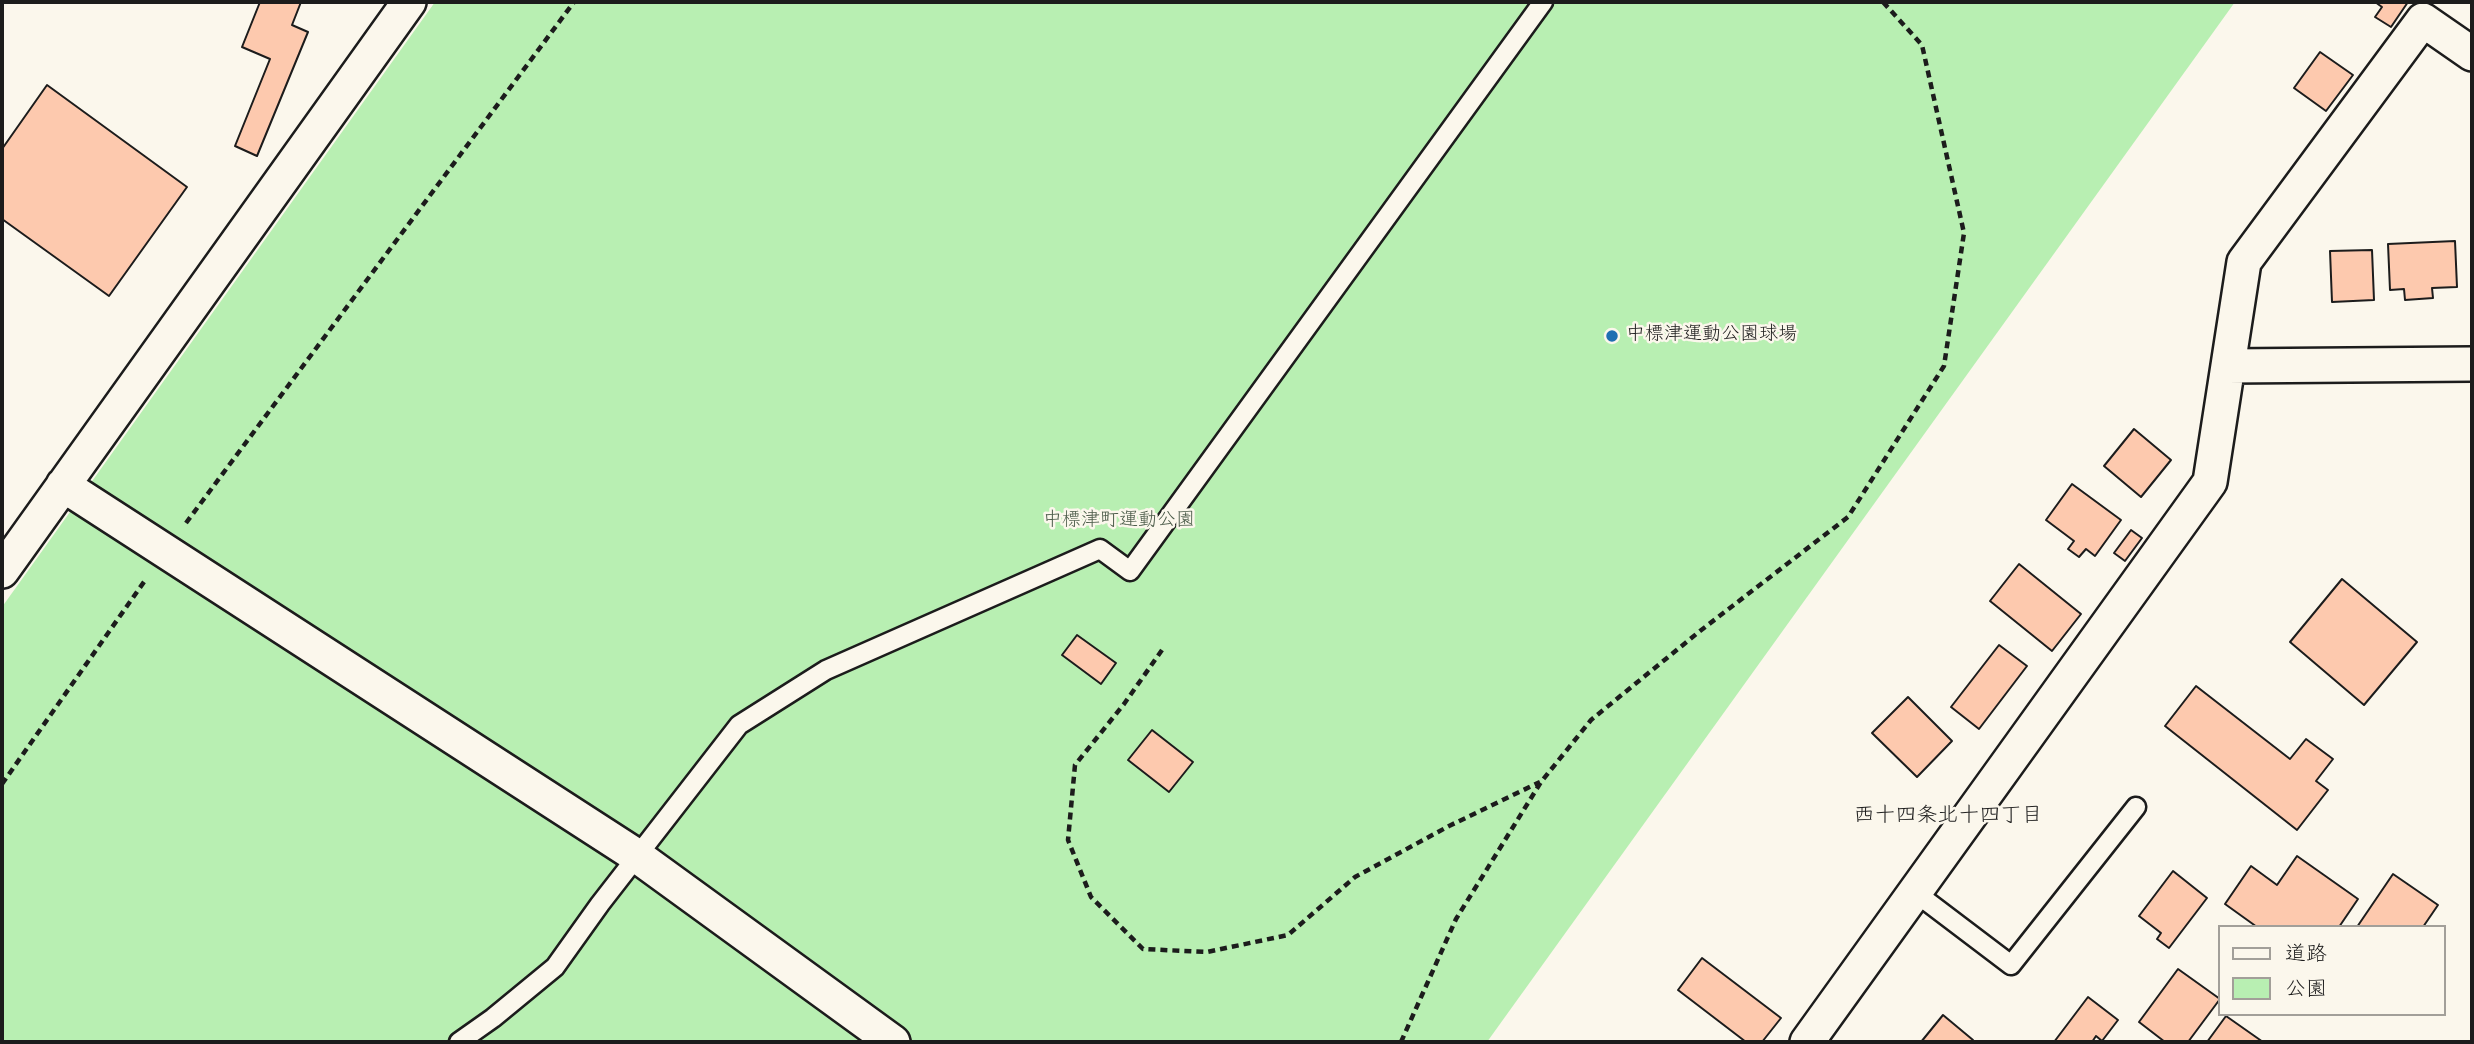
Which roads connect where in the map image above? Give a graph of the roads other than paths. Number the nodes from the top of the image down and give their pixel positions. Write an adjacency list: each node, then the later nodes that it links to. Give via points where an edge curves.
1 (409, 2): 6 (street)
2 (1542, 2): 9 (lane, via 1130,571 1100,549 826,670 739,726)
3 (2472, 54): 5 (street, via 2423,20 2244,262)
4 (2472, 364): 5 (street)
5 (2228, 366): 10 (street, via 2210,482)
6 (63, 485): 7 (street); 9 (street)
7 (2, 571)
8 (2136, 807): 10 (lane, via 2011,965)
9 (637, 856): 11 (lane, via 555,967); 12 (street)
10 (1916, 893): 13 (street)
11 (459, 1042)
12 (893, 1042)
13 (1807, 1042)

